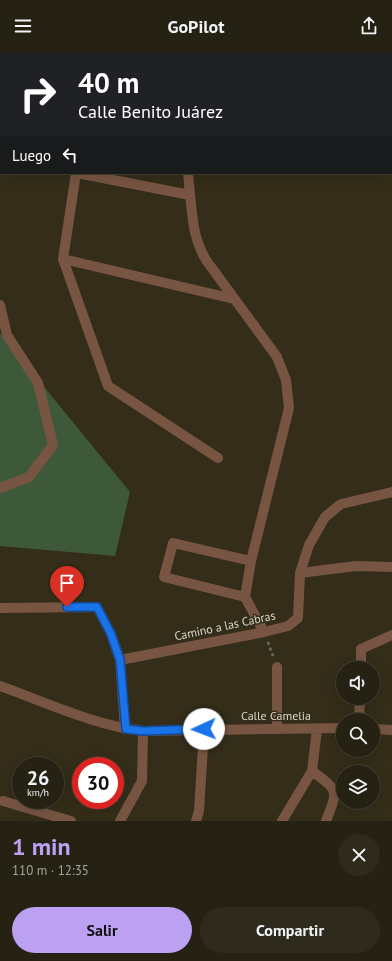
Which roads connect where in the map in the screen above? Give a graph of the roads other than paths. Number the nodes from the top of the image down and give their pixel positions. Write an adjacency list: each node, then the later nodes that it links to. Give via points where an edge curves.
1 (77, 174): 5 (street)
2 (82, 174): 4 (street)
3 (188, 174): 4 (street)
4 (190, 196): 6 (street, via 198,247)
5 (63, 259): 6 (street); 8 (street, via 108,386)
6 (234, 298): 11 (street, via 277,357 286,380 289,408)
7 (0, 305): 9 (street, via 7,335 38,383 53,445 29,477)
8 (218, 458)
9 (0, 488)
10 (392, 492): 13 (street, Camino a las Cabras, via 341,504 326,517 309,545)
11 (251, 561): 14 (street); 14 (street, via 173,543 164,577)
12 (392, 567): 13 (street, via 356,566)
13 (300, 573): 16 (street, Camino a las Cabras, via 298,618 288,626)
14 (245, 597): 16 (street)
15 (0, 608): 18 (street, via 97,607 111,634)
16 (264, 632): 18 (street, Camino a las Cabras)
17 (392, 635): 19 (street, via 361,649)
18 (120, 660): 23 (street)
19 (361, 661)
20 (278, 667): 25 (street)
21 (0, 686): 23 (street, Calle Camelia)
22 (336, 728): 26 (street, Calle Camelia)
23 (126, 729): 29 (street, Calle Camelia)
24 (204, 729): 25 (street, Calle Camelia); 29 (street, Calle Camelia); 34 (street, via 199,811)
25 (278, 729): 26 (street, Calle Camelia)
26 (317, 729): 30 (street)
27 (380, 729): 28 (street)
28 (392, 730)
29 (143, 731): 33 (street, via 142,781)
30 (312, 771): 35 (street); 36 (street, via 331,785 335,798)
31 (3, 802): 32 (street)
32 (71, 821)
33 (120, 821)
34 (196, 821)
35 (282, 821)
36 (326, 821)

